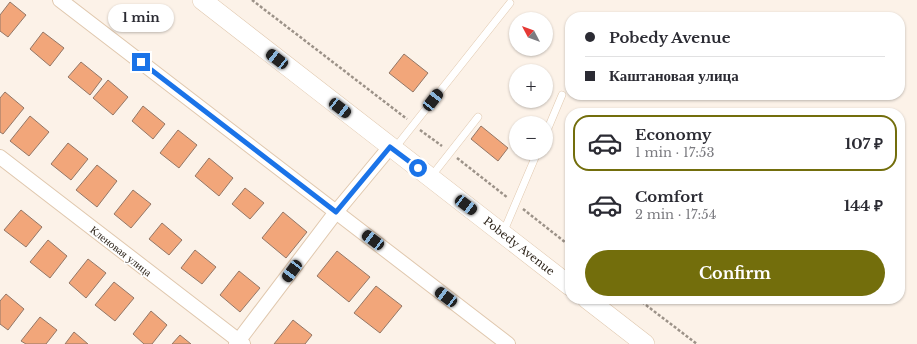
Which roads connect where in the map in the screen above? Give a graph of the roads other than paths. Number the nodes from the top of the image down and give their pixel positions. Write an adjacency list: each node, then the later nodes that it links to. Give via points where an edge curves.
1 (60, 0): 11 (street)
2 (202, 0): 7 (main road, Pobedy Avenue)
3 (510, 3): 7 (lane)
4 (562, 95): 5 (lane)
5 (553, 116)
6 (478, 117): 10 (lane)
7 (392, 149): 10 (main road, Pobedy Avenue); 11 (street)
8 (0, 157): 15 (street, Кленовая улица)
9 (534, 160): 12 (lane)
10 (430, 178): 12 (main road, Pobedy Avenue)
11 (336, 212): 15 (street); 16 (street)
12 (503, 233): 13 (main road, Pobedy Avenue)
13 (565, 282)
14 (593, 304): 17 (main road)
15 (239, 343)
16 (508, 344)
17 (645, 344)

